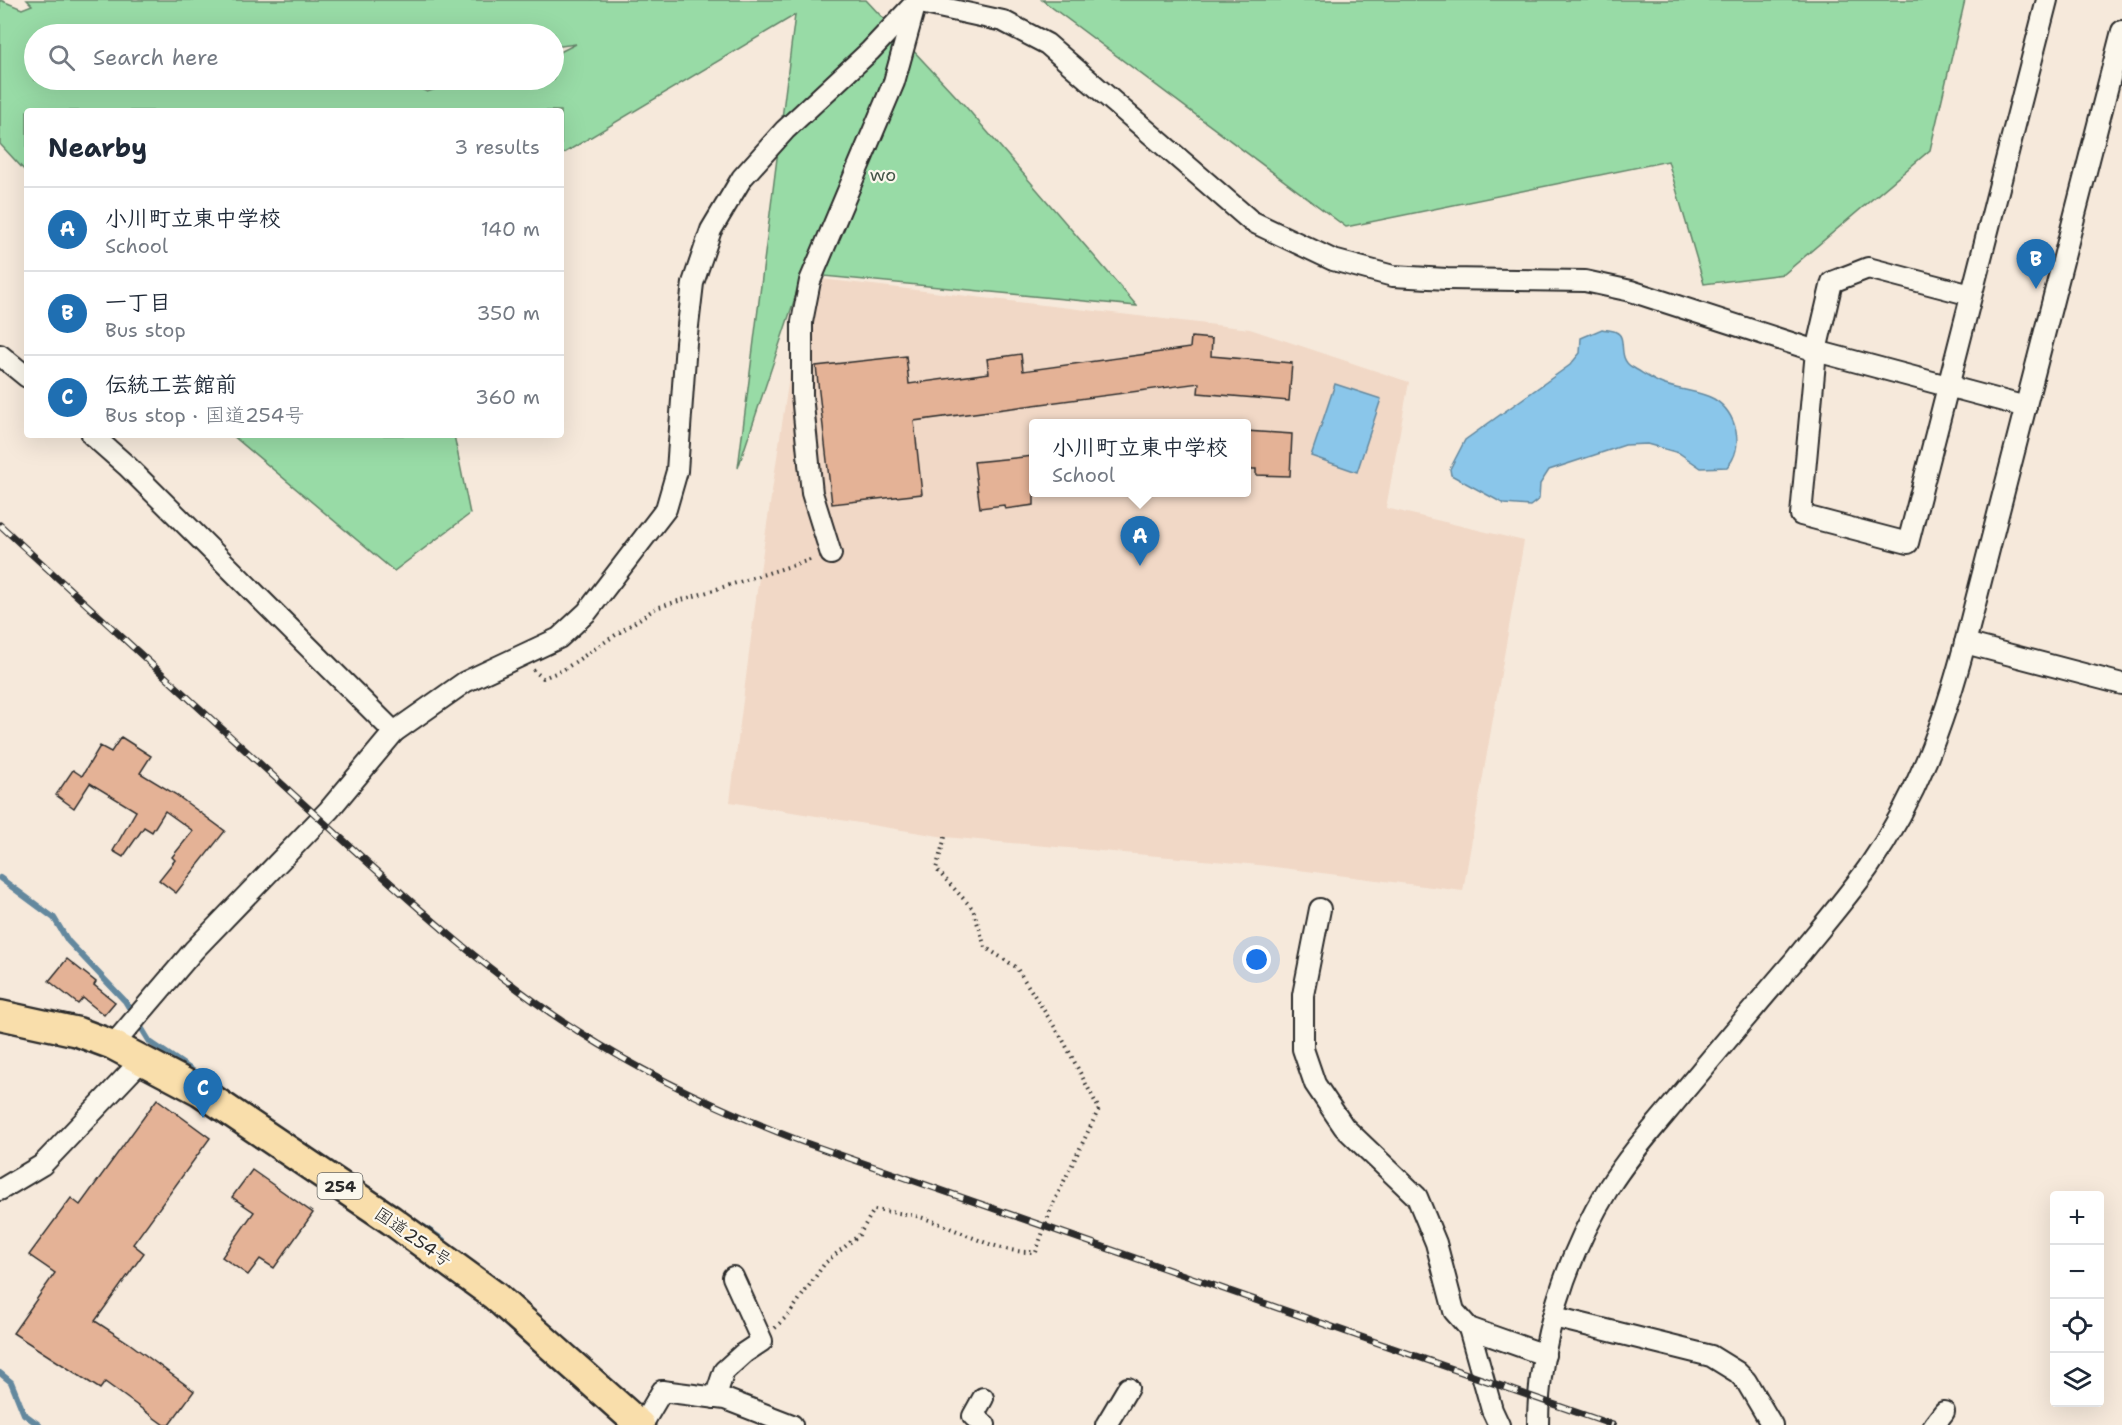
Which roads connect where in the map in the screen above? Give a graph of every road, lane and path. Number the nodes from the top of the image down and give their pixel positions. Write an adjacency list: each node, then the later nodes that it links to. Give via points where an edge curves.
1 (2047, 0): 4 (street)
2 (916, 1): 5 (street, via 1003,21 1047,44 1251,221 1333,260 1393,276 1585,281 1631,291); 11 (street, via 894,82 810,281 802,322 802,395 812,493); 15 (street, via 742,178 711,230 693,283 677,471 666,509 587,612 558,638 465,682)
3 (2122, 31): 9 (street)
4 (1971, 295): 5 (street, via 1868,268 1832,282); 8 (street)
5 (1816, 351): 8 (street); 8 (street, via 1801,515 1812,518 1908,543)
6 (0, 354): 7 (street)
7 (24, 374)
8 (1948, 386): 9 (street)
9 (2026, 407): 12 (street)
10 (95, 438): 15 (street)
11 (831, 554): 13 (path, via 656,608 562,670)
12 (1965, 643): 14 (street); 23 (street, via 1934,746 1893,830 1839,907 1627,1161 1580,1242)
13 (543, 678)
14 (2122, 684)
15 (394, 732): 19 (street, via 329,810 194,950)
16 (945, 837): 25 (path, bridge, via 936,868 973,909 985,947 1016,967 1063,1040 1100,1109 1052,1206 1035,1252 1000,1248 916,1216 874,1210 859,1235 825,1263 790,1313)
17 (1320, 909): 24 (street, via 1303,995 1303,1049 1315,1084 1344,1127 1418,1197 1436,1244 1454,1311)
18 (0, 1015): 19 (highway, 国道254号 / 254, via 78,1032)
19 (113, 1045): 20 (highway, 国道254号 / 254)
20 (142, 1060): 21 (street, via 42,1165); 30 (highway, 国道254号 / 254, via 200,1091 391,1220 495,1296)
21 (0, 1190)
22 (733, 1277): 25 (street)
23 (1554, 1317): 26 (street); 36 (street, via 1712,1356 1746,1381)
24 (1469, 1328): 26 (street); 34 (street)
25 (762, 1341): 28 (street, via 724,1371)
26 (1545, 1355): 35 (street)
27 (1128, 1388): 33 (street)
28 (715, 1398): 30 (street, via 662,1391); 31 (street)
29 (983, 1398): 32 (street, via 974,1416)
30 (641, 1425)
31 (792, 1425)
32 (986, 1425)
33 (1106, 1425)
34 (1499, 1425)
35 (1538, 1425)
36 (1772, 1425)

